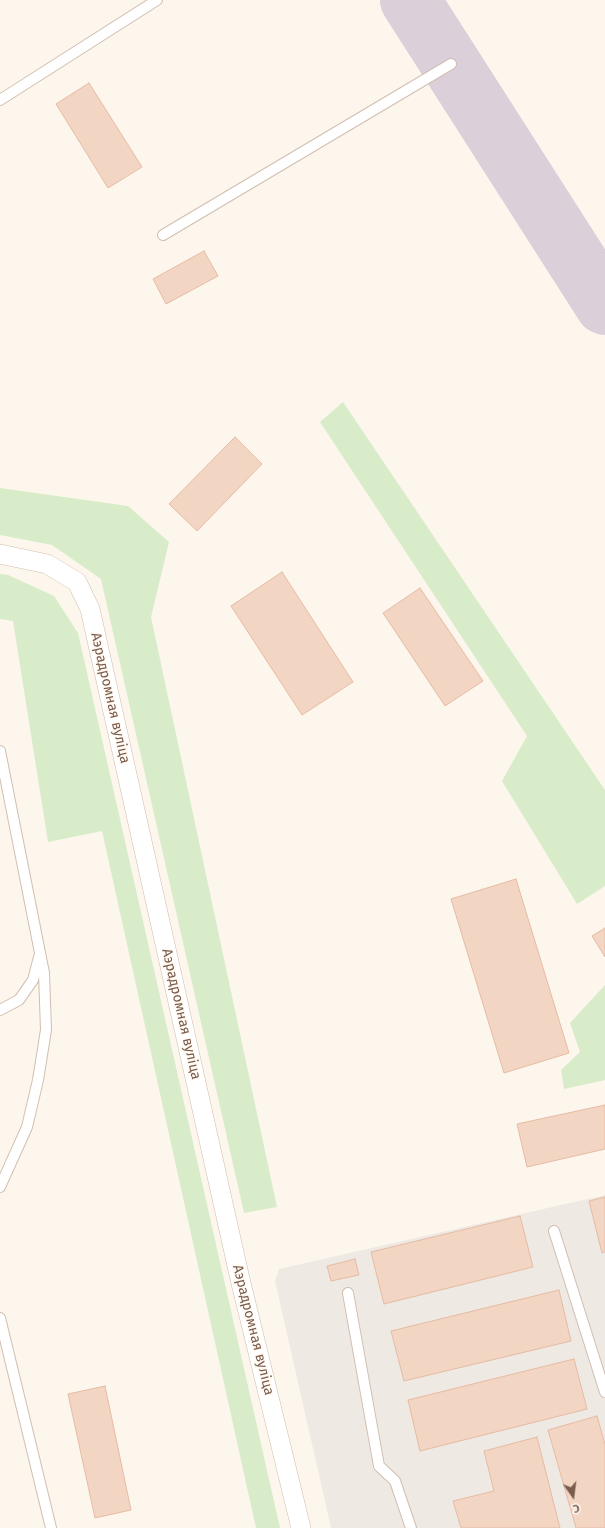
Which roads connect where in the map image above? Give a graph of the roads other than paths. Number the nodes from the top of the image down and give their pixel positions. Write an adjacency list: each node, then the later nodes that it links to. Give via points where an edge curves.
1 (157, 0): 3 (lane)
2 (451, 64): 4 (lane)
3 (0, 100)
4 (163, 235)
5 (0, 554): 15 (street, Аэрадромная вуліца, via 47,564 77,582 90,609 240,1279)
6 (0, 751): 7 (lane)
7 (40, 954): 8 (lane, via 33,980 19,1000); 9 (lane, via 44,973 46,1030 38,1080 27,1127)
8 (0, 1010)
9 (0, 1187)
10 (554, 1231): 13 (lane)
11 (348, 1293): 16 (lane, via 379,1466 395,1481)
12 (0, 1318): 14 (lane)
13 (605, 1392)
14 (51, 1528)
15 (301, 1528)
16 (411, 1528)

